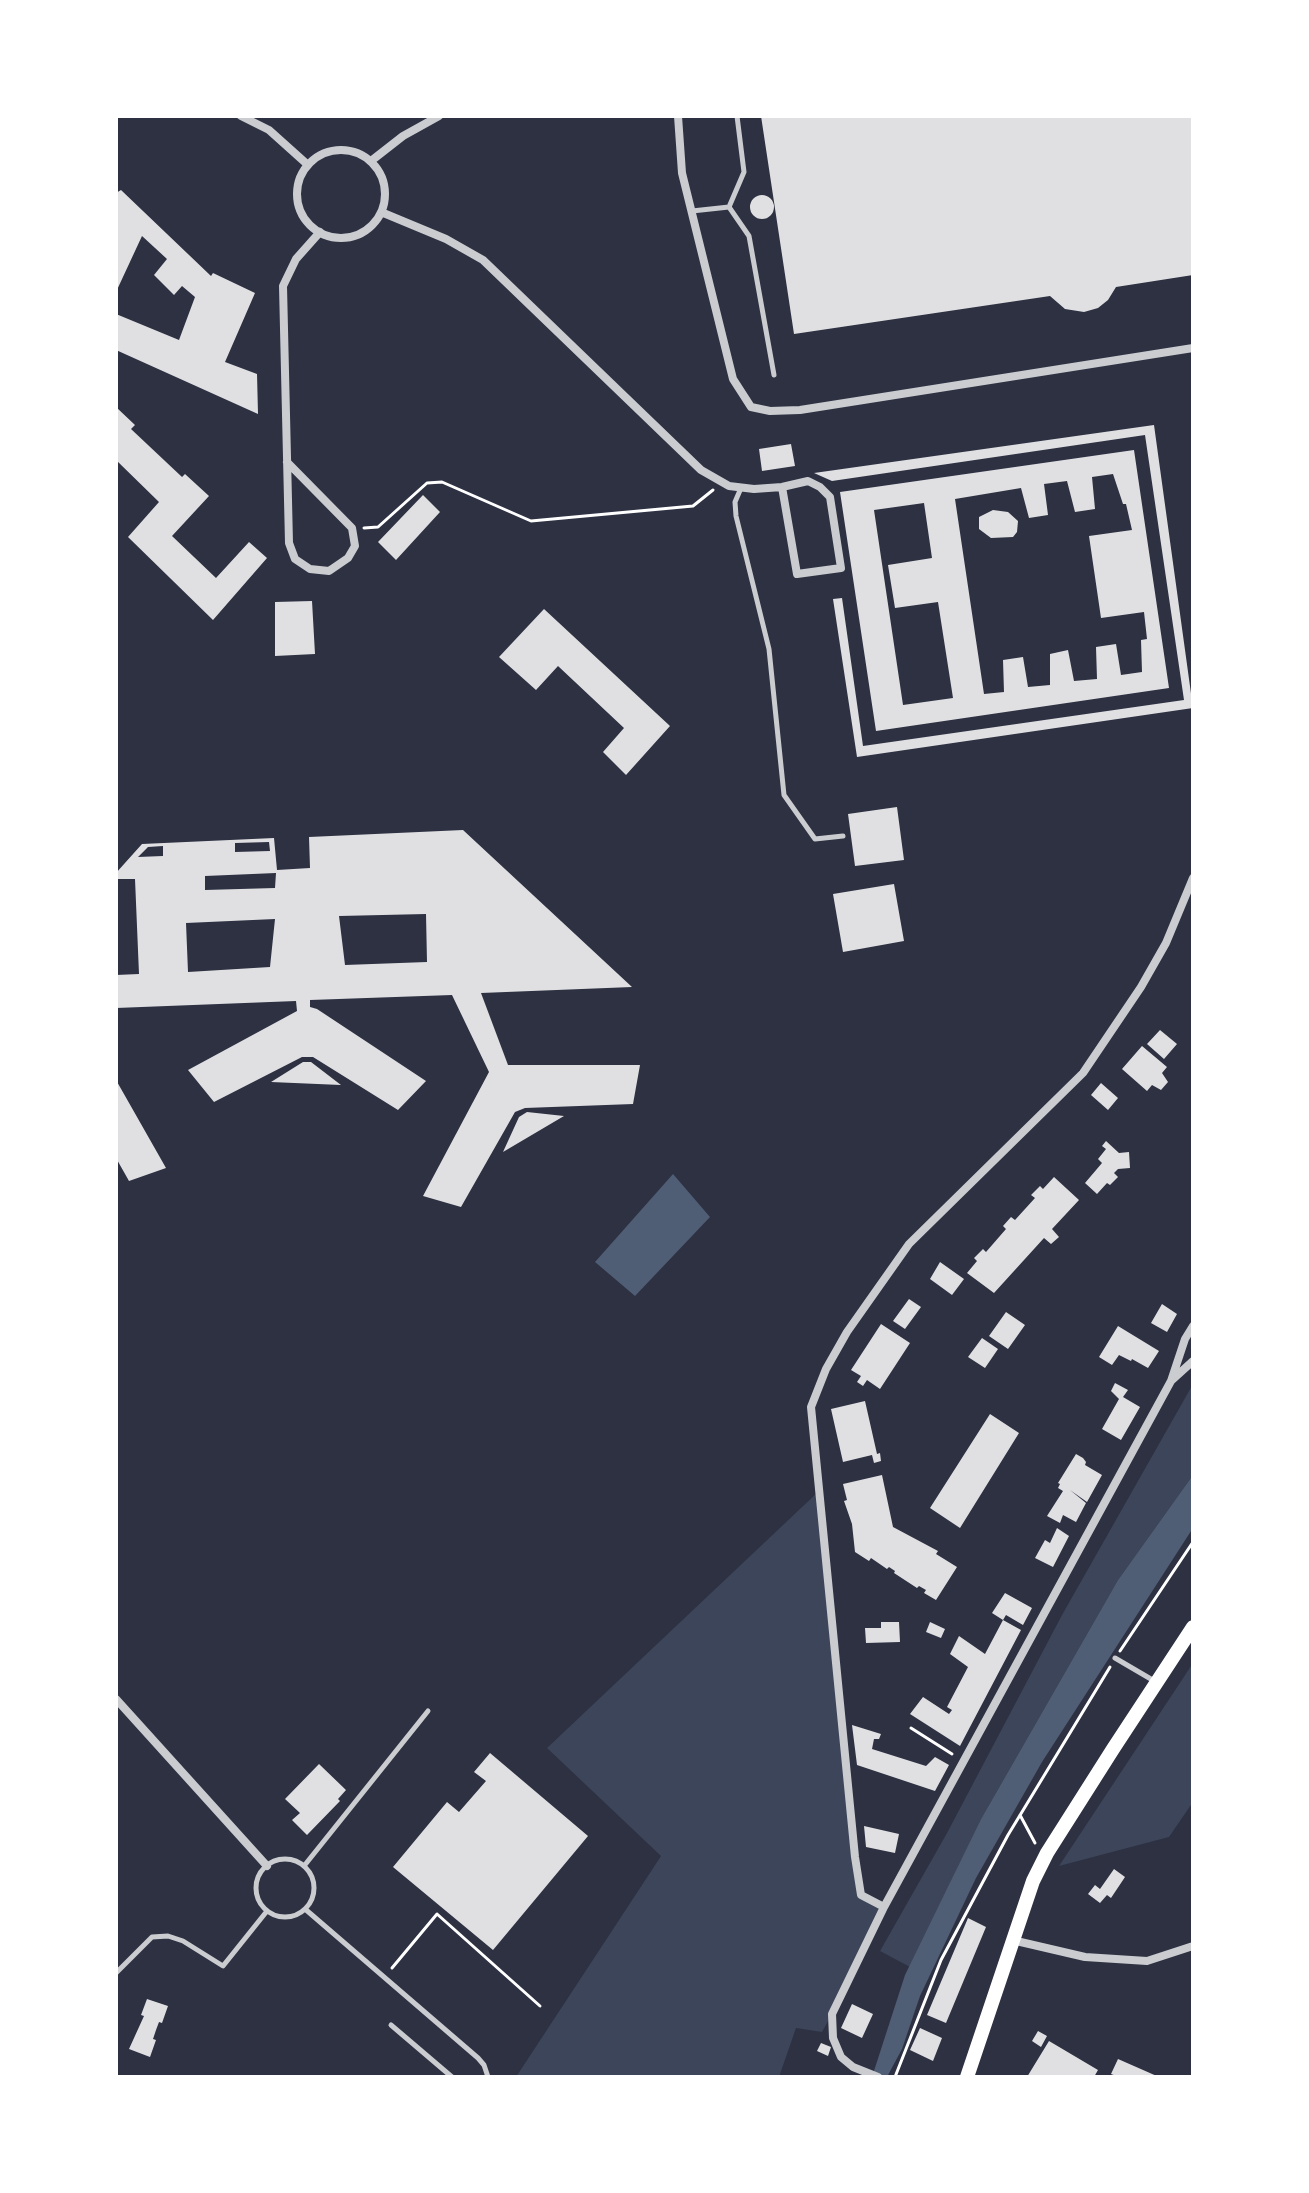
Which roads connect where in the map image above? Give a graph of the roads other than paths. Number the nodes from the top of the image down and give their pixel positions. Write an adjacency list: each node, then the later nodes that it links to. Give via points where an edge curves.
1 (241, 116): 6 (street, via 269,130)
2 (439, 116): 5 (street)
3 (678, 116): 8 (street, via 682,173)
4 (737, 116): 7 (lane, via 744,172)
5 (371, 161): 6 (street, via 345,150 318,156); 9 (street, via 384,185)
6 (308, 165): 10 (street, via 297,188 298,201 309,224)
7 (729, 207): 8 (lane); 12 (lane, via 749,236)
8 (692, 211): 11 (street, via 733,379 751,407 800,410)
9 (381, 212): 10 (street, via 362,233 333,237); 14 (street, via 483,260 701,470)
10 (320, 232): 13 (street, via 296,259 283,286)
11 (1193, 348)
12 (774, 375)
13 (287, 462): 13 (street, via 289,543 295,559 310,569 329,571 355,546 352,528)
14 (741, 487): 15 (street); 16 (lane, via 736,516 769,649 784,795 815,839)
15 (782, 487): 15 (street, via 808,481 830,497 841,568 797,574)
16 (843, 836)
17 (1193, 878): 28 (street, via 1166,943 1083,1073 909,1244 847,1332 811,1407 855,1857 861,1895)
18 (1193, 1326): 20 (street)
19 (1193, 1361): 20 (street)
20 (1171, 1381): 28 (street)
21 (1193, 1627): 23 (main road)
22 (1115, 1658): 23 (lane)
23 (1156, 1682): 31 (main road, via 1047,1853)
24 (116, 1699): 26 (street)
25 (428, 1711): 27 (lane)
26 (267, 1866): 27 (lane, via 286,1859); 30 (lane, via 257,1883)
27 (304, 1866): 29 (lane, via 315,1888)
28 (884, 1907): 37 (street, via 832,2014 841,2057)
29 (305, 1909): 30 (lane, via 285,1918); 36 (lane, via 478,2058)
30 (267, 1911): 33 (lane, via 223,1966 183,1941 152,1937)
31 (1012, 1940): 32 (street, via 1085,1957 1147,1961); 38 (main road)
32 (1193, 1946)
33 (116, 1973)
34 (391, 2025): 35 (lane)
35 (452, 2077)
36 (488, 2077)
37 (878, 2077)
38 (967, 2077)

